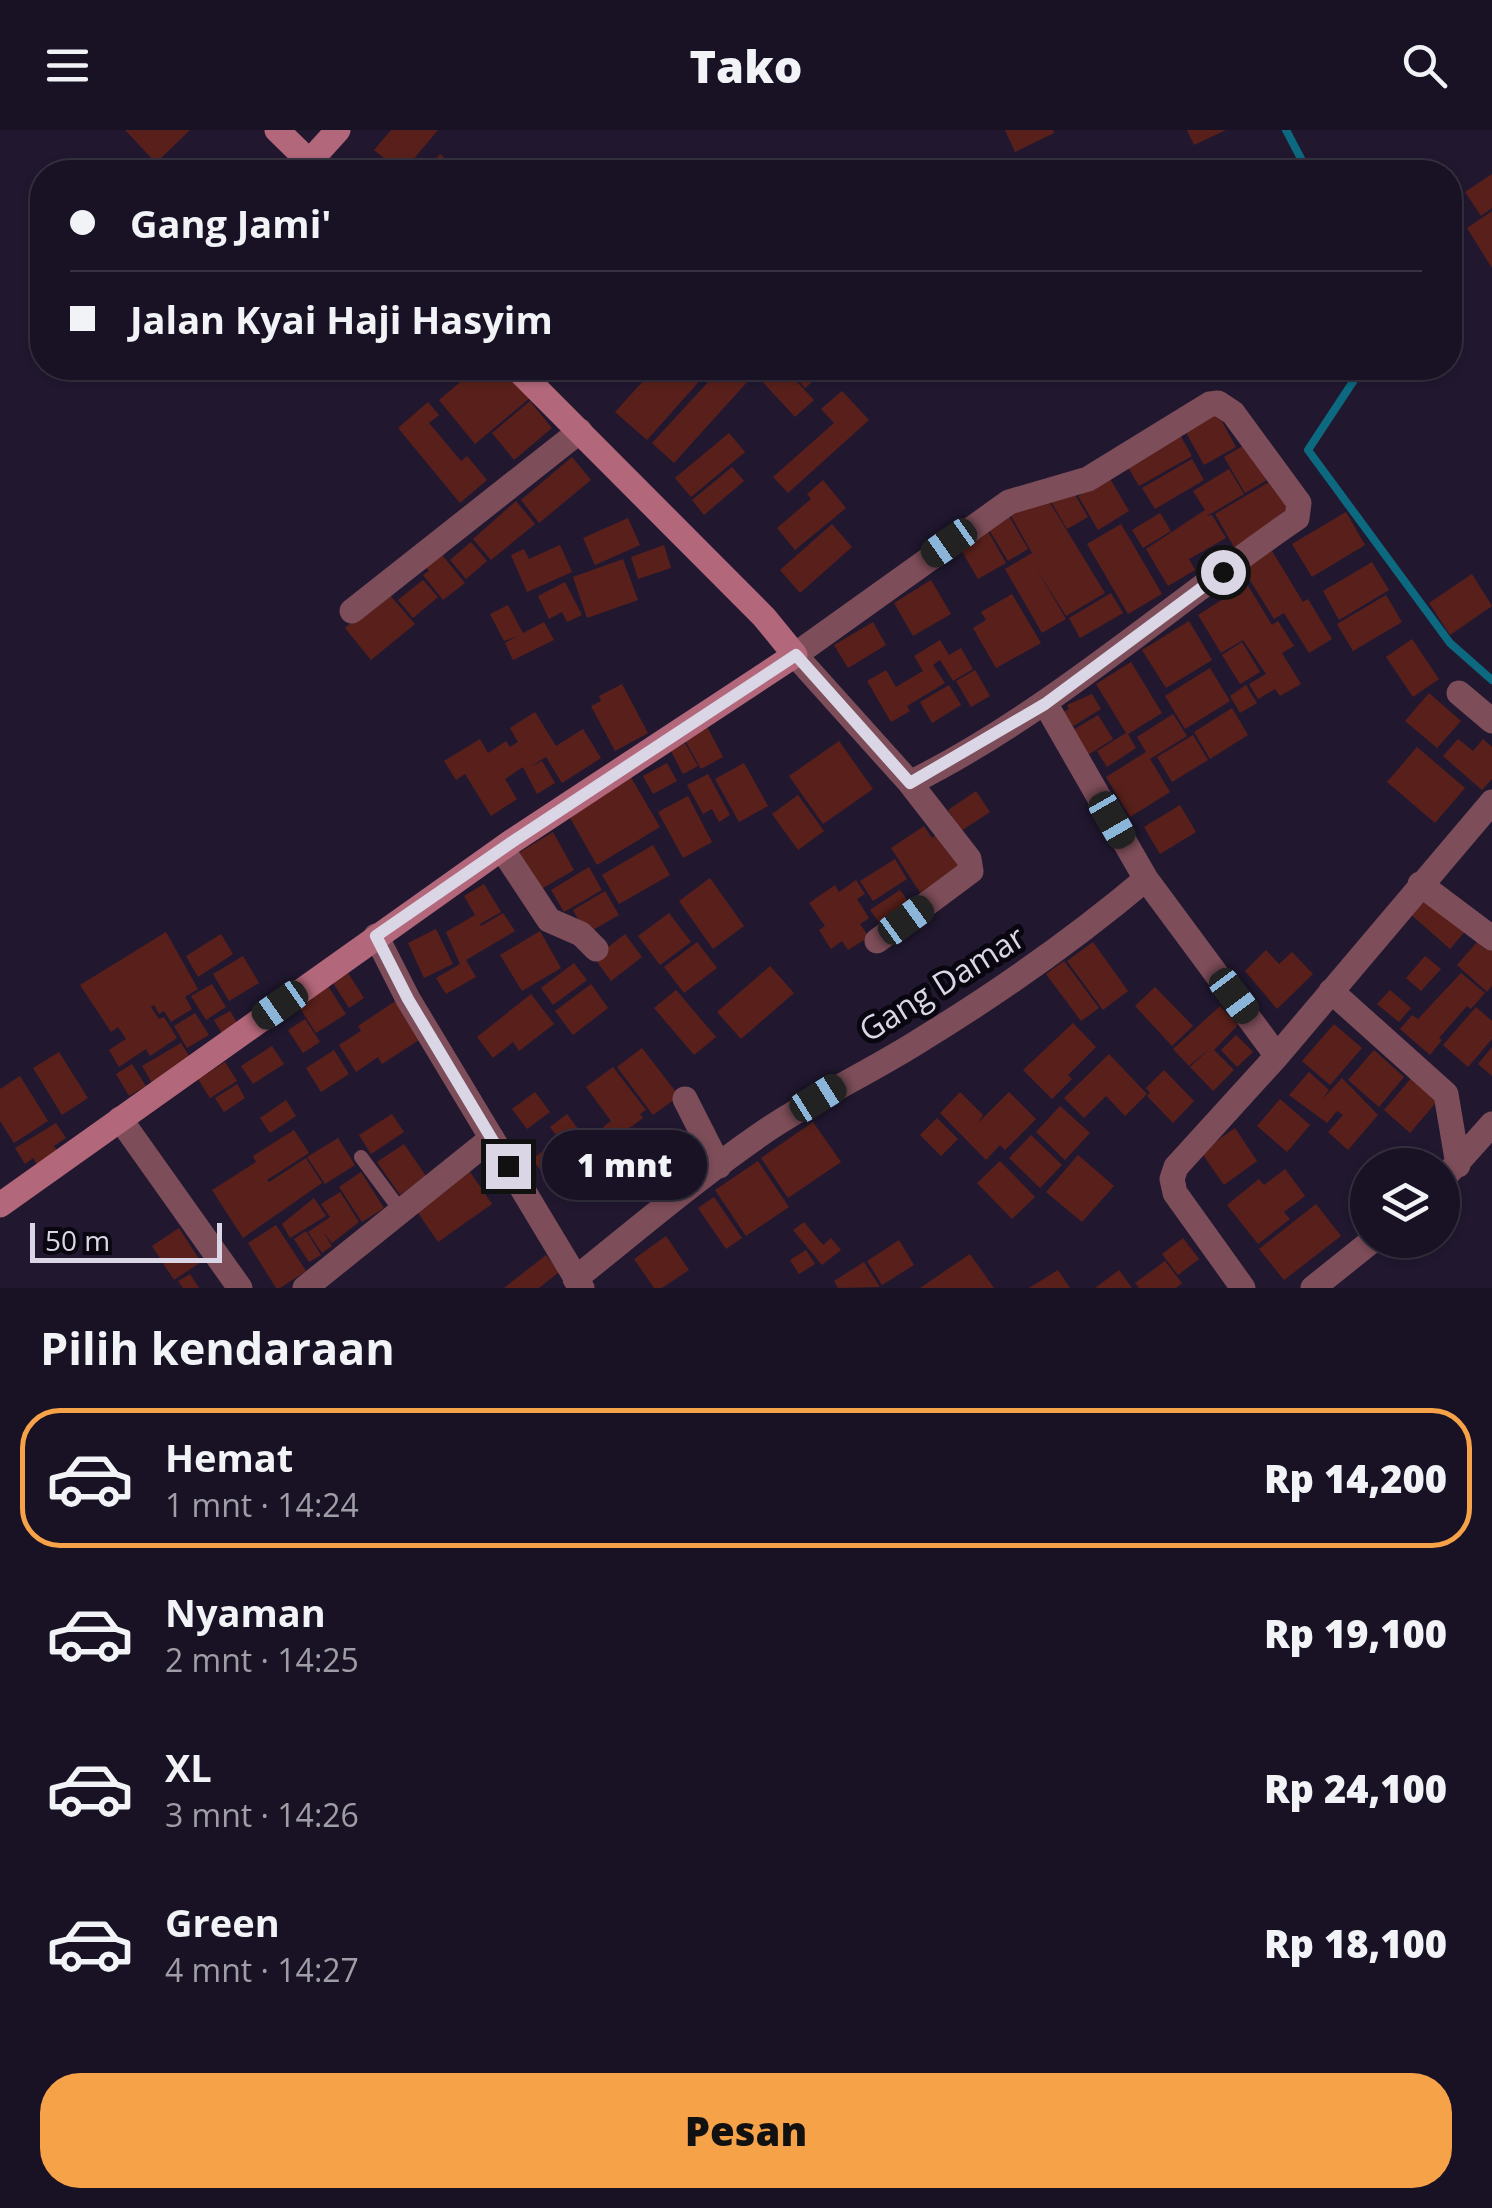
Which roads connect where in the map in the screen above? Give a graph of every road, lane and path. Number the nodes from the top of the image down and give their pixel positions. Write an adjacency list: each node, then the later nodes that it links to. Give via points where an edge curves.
1 (277, 130): 3 (main road)
2 (338, 130): 4 (main road)
3 (307, 160)
4 (319, 160)
5 (528, 380): 6 (main road)
6 (580, 431): 7 (street); 8 (main road)
7 (352, 610)
8 (796, 655): 10 (street, via 1009,502 1088,479 1210,404 1234,412 1299,503 1296,518); 12 (street); 14 (main road)
9 (1459, 692): 11 (street)
10 (1045, 704): 12 (street); 15 (street)
11 (1492, 721)
12 (910, 783): 19 (street, via 969,859 970,871)
13 (1492, 802): 16 (street)
14 (502, 849): 17 (main road); 20 (street, via 549,920)
15 (1146, 879): 22 (street); 30 (street, Gang Damar, via 1024,975 832,1089)
16 (1420, 884): 18 (street); 21 (street)
17 (376, 936): 24 (main road); 26 (street)
18 (1492, 938)
19 (877, 941)
20 (596, 949)
21 (1331, 991): 22 (street); 27 (street, via 1446,1094)
22 (1278, 1056): 37 (street, via 1194,1144 1172,1179 1175,1193)
23 (685, 1099): 30 (street)
24 (120, 1119): 31 (main road); 35 (street)
25 (1492, 1124): 29 (street)
26 (492, 1138): 32 (street); 34 (street)
27 (1449, 1148)
28 (361, 1157): 32 (lane)
29 (1460, 1161)
30 (719, 1166): 34 (street, Gang Damar)
31 (0, 1205)
32 (401, 1211): 36 (street)
33 (1350, 1258): 38 (street)
34 (578, 1284)
35 (240, 1288)
36 (305, 1288)
37 (1242, 1288)
38 (1313, 1288)

